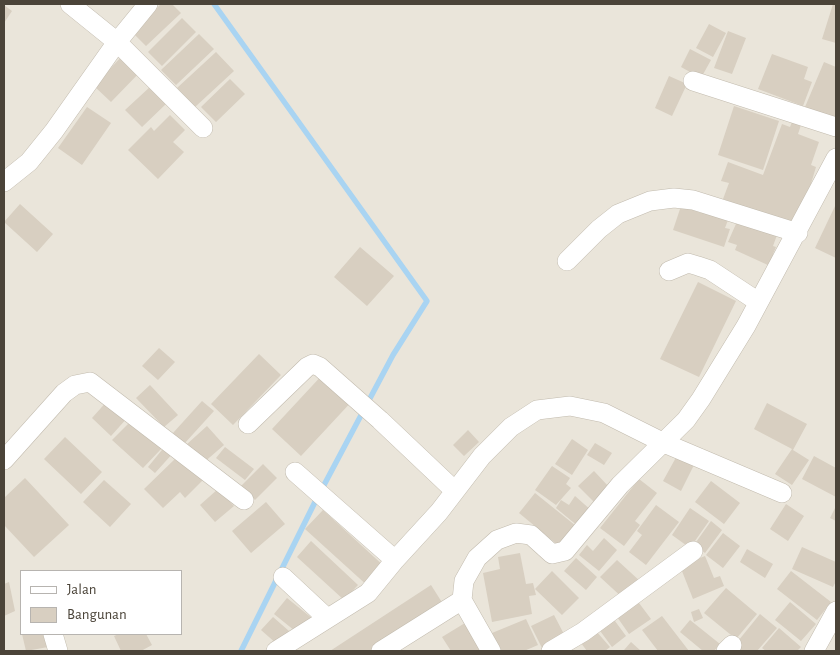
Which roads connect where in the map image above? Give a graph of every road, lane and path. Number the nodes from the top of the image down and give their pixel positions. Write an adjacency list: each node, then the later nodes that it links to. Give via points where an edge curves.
1 (70, 4): 3 (street)
2 (148, 4): 3 (street)
3 (117, 42): 5 (street); 8 (street, via 29,162)
4 (693, 81): 6 (street)
5 (203, 128)
6 (836, 128)
7 (836, 158): 9 (street)
8 (4, 182)
9 (798, 233): 10 (street, via 693,200 650,200 618,214); 12 (street)
10 (567, 261)
11 (669, 271): 12 (street, via 688,263 710,270)
12 (758, 301): 14 (street, via 702,399)
13 (248, 424): 17 (street, via 313,364 380,420)
14 (664, 443): 17 (street, via 604,413 570,406 537,410 510,427); 18 (street); 23 (street, via 620,485 565,551 552,554 525,533 497,540 468,573)
15 (4, 460): 19 (street, via 64,393 75,385 90,382)
16 (295, 472): 21 (street)
17 (455, 491): 21 (street)
18 (782, 492)
19 (244, 500)
20 (693, 551): 31 (street, via 584,632)
21 (395, 560): 24 (street, via 368,593)
22 (283, 577): 24 (street)
23 (462, 600): 29 (street); 30 (street)
24 (327, 618): 28 (street)
25 (833, 625): 32 (street)
26 (53, 635): 27 (street)
27 (58, 651)
28 (276, 651)
29 (381, 651)
30 (491, 651)
31 (551, 651)
32 (814, 651)

